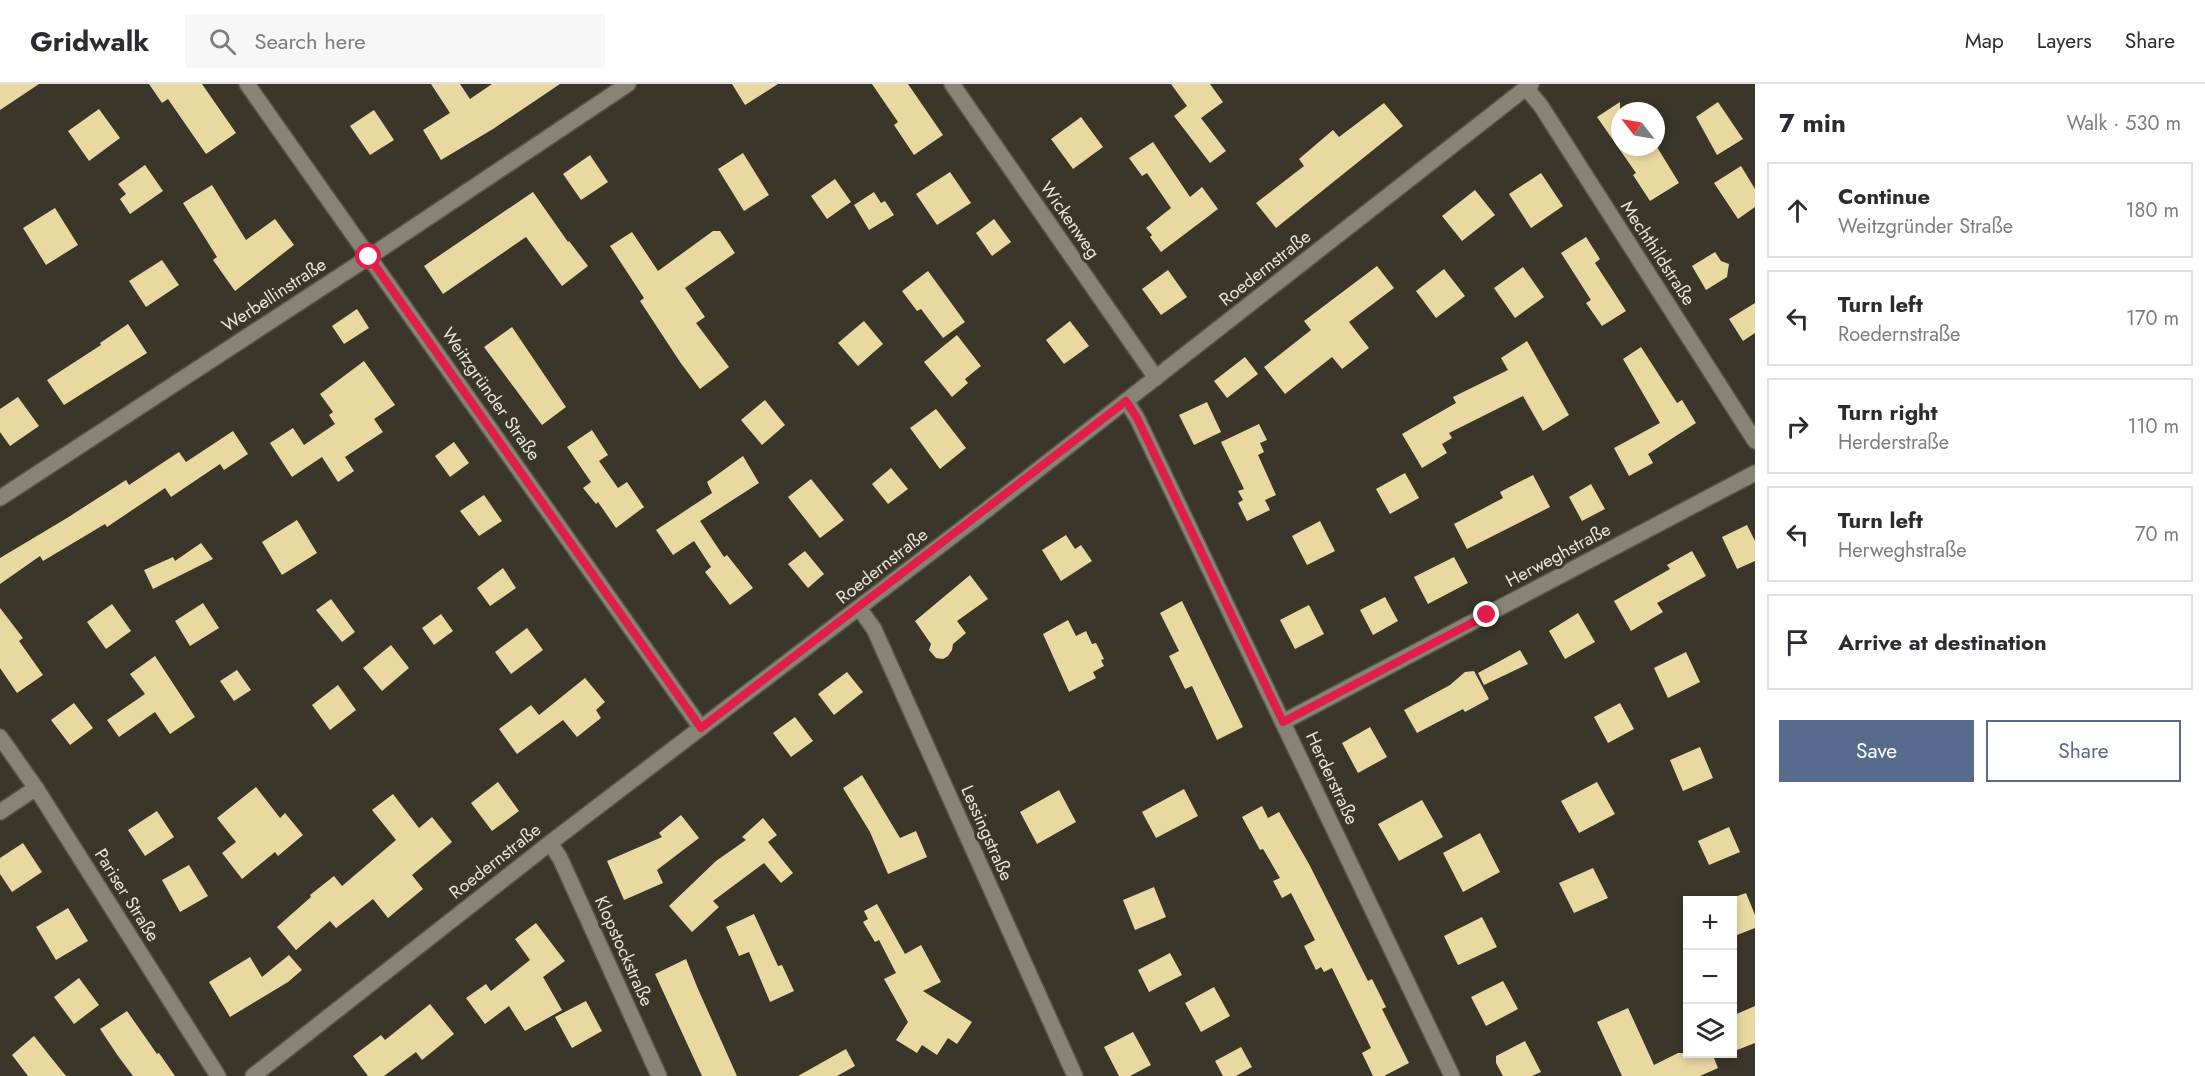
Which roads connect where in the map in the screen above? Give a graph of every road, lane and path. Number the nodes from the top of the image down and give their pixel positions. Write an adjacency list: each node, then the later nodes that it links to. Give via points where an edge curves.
1 (247, 84): 5 (street, Weitzgründer Straße)
2 (628, 84): 5 (street, Werbellinstraße)
3 (951, 84): 6 (street, Wickenweg)
4 (1529, 86): 6 (street, Roedernstraße); 8 (street, Mechthildstraße)
5 (369, 257): 10 (street, Werbellinstraße); 13 (street, Weitzgründer Straße)
6 (1156, 378): 7 (street, Roedernstraße)
7 (1126, 401): 11 (street, Roedernstraße); 12 (street, Herderstraße)
8 (1755, 441)
9 (1755, 473): 12 (street, Herweghstraße)
10 (0, 498)
11 (859, 608): 13 (street, Roedernstraße); 21 (street, Lessingstraße, via 874,629)
12 (1283, 722): 22 (street, Herderstraße)
13 (701, 728): 17 (street, Roedernstraße)
14 (0, 737): 15 (street, Pariser Straße)
15 (36, 788): 16 (street); 18 (street, Pariser Straße)
16 (0, 812)
17 (550, 843): 19 (street, Roedernstraße); 20 (street, Klopstockstraße, via 561,858)
18 (218, 1076)
19 (253, 1076)
20 (659, 1076)
21 (1075, 1076)
22 (1452, 1076)

